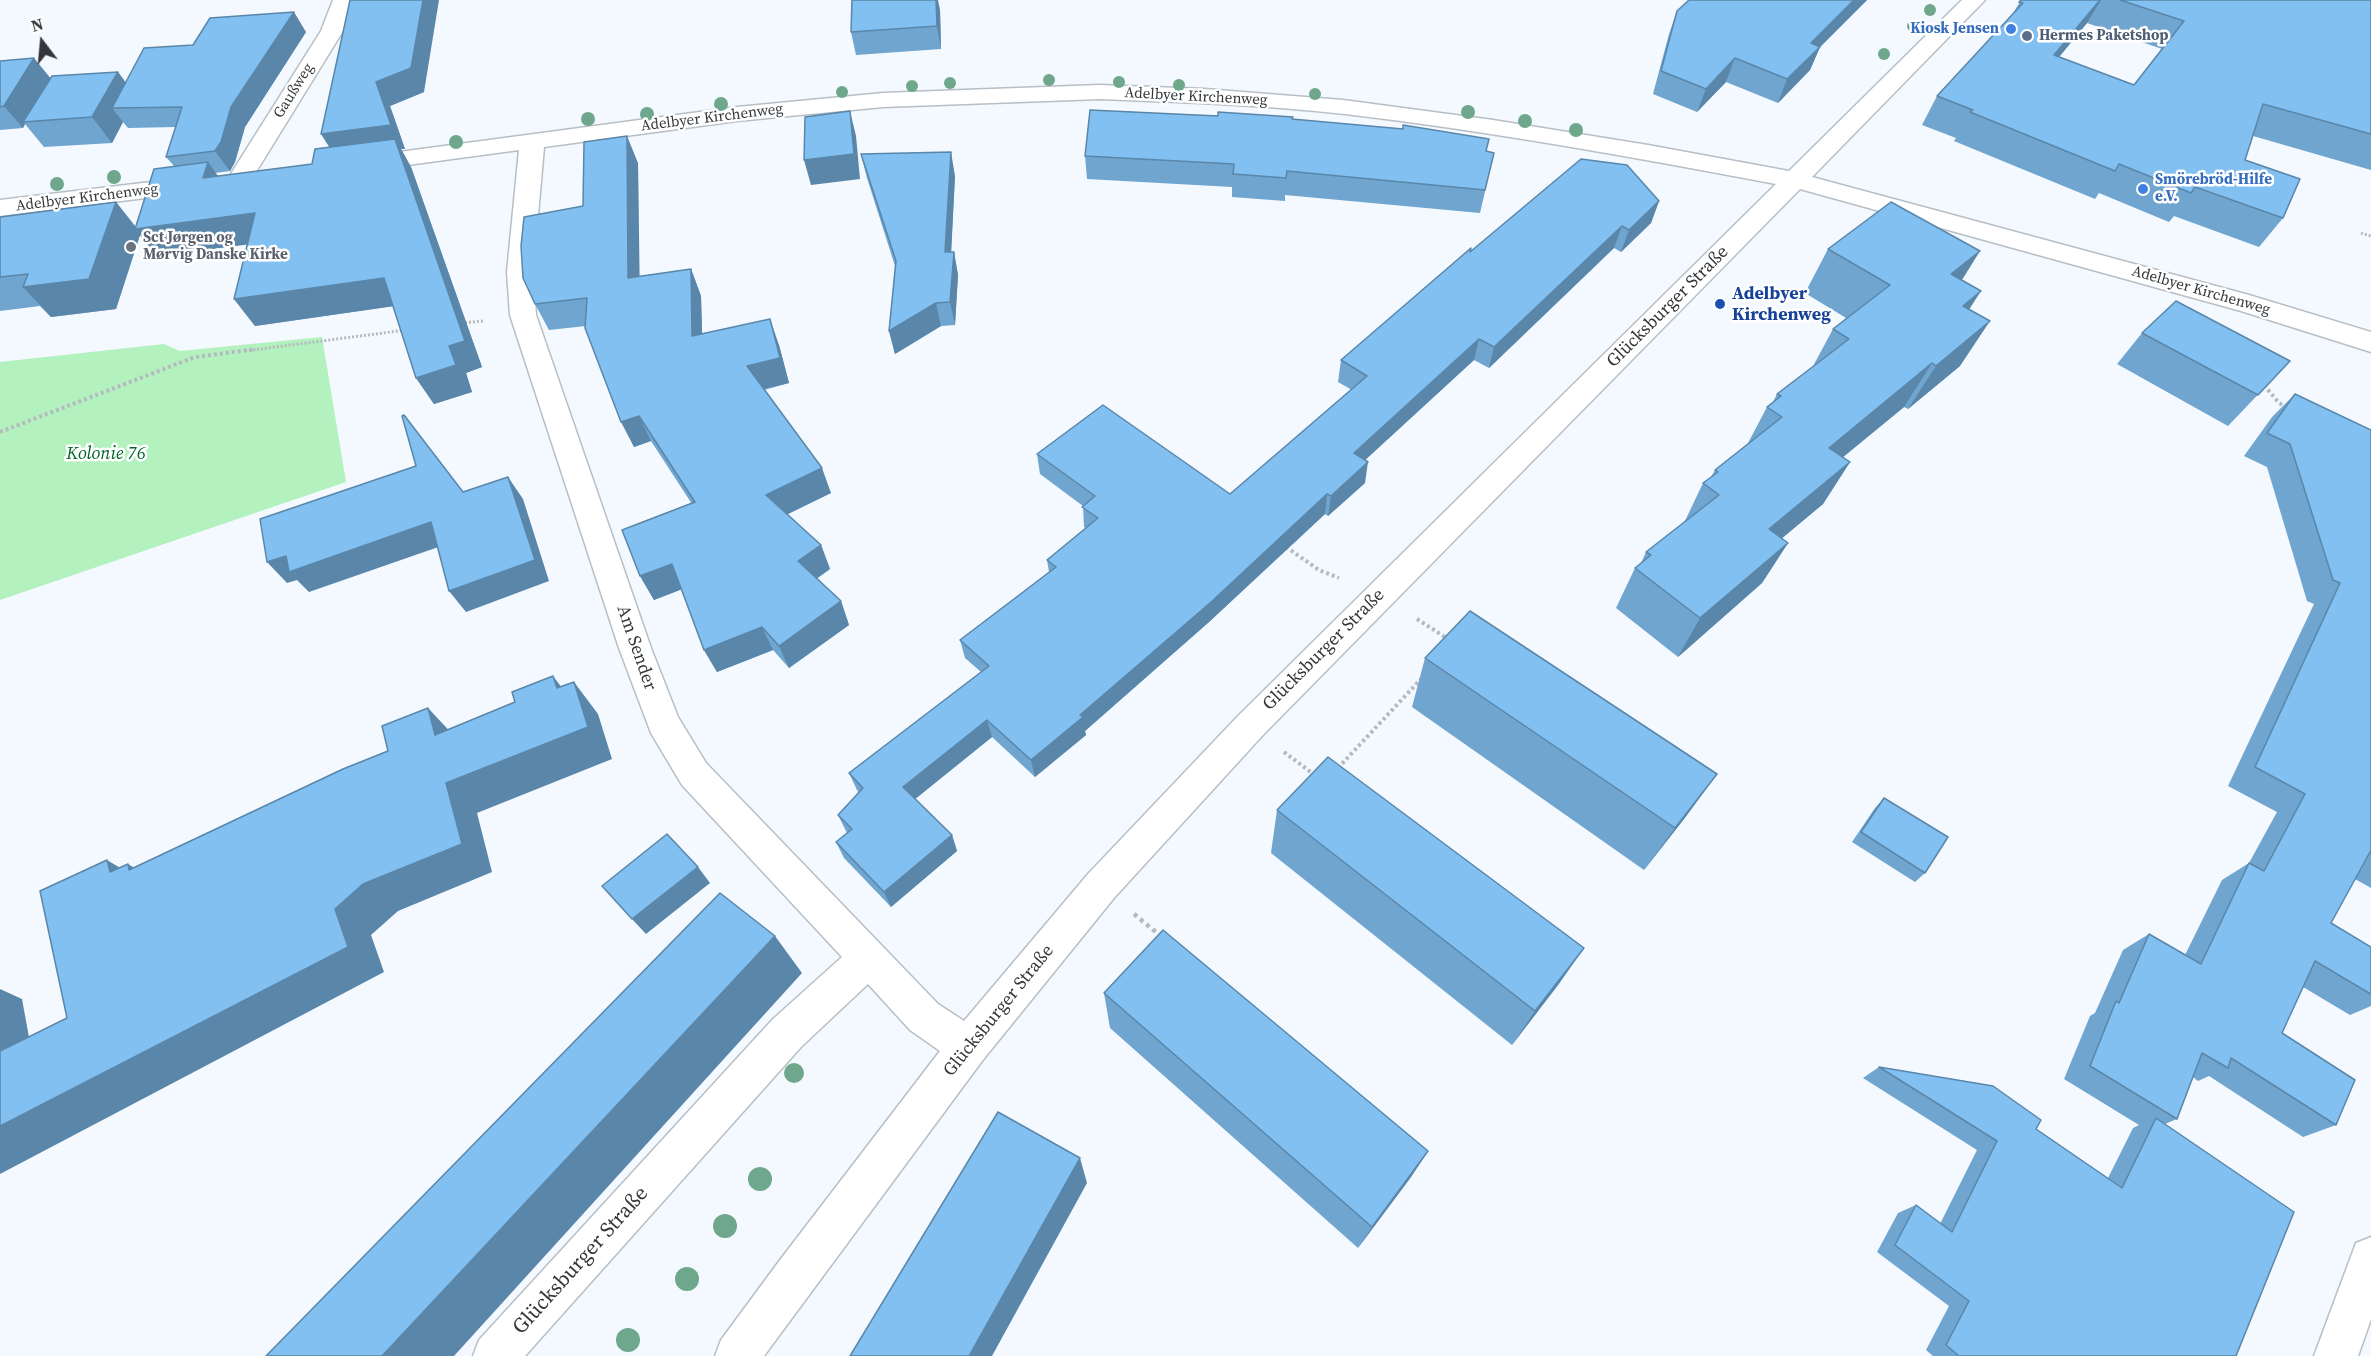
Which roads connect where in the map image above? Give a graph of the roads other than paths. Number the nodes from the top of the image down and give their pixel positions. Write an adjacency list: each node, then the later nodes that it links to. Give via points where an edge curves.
1 (344, 0): 5 (street, Gaußweg, via 332,31)
2 (1974, 0): 6 (street, Glücksburger Straße)
3 (532, 141): 4 (street, Adelbyer Kirchenweg); 6 (street, Adelbyer Kirchenweg, via 836,103 1100,92 1205,96 1354,109 1537,134); 9 (street, Am Sender, via 520,272 523,315 663,723 693,774)
4 (345, 166)
5 (251, 178): 7 (street, Adelbyer Kirchenweg)
6 (1795, 180): 8 (street, Adelbyer Kirchenweg, via 2250,304); 10 (street, Glücksburger Straße, via 1250,726 1101,886)
7 (0, 208)
8 (2371, 342)
9 (868, 959): 10 (street, Am Sender, via 924,1017); 12 (street, Glücksburger Straße, via 787,1033)
10 (968, 1047): 13 (street, Glücksburger Straße)
11 (2371, 1258): 14 (street)
12 (495, 1356)
13 (737, 1356)
14 (2336, 1356)

